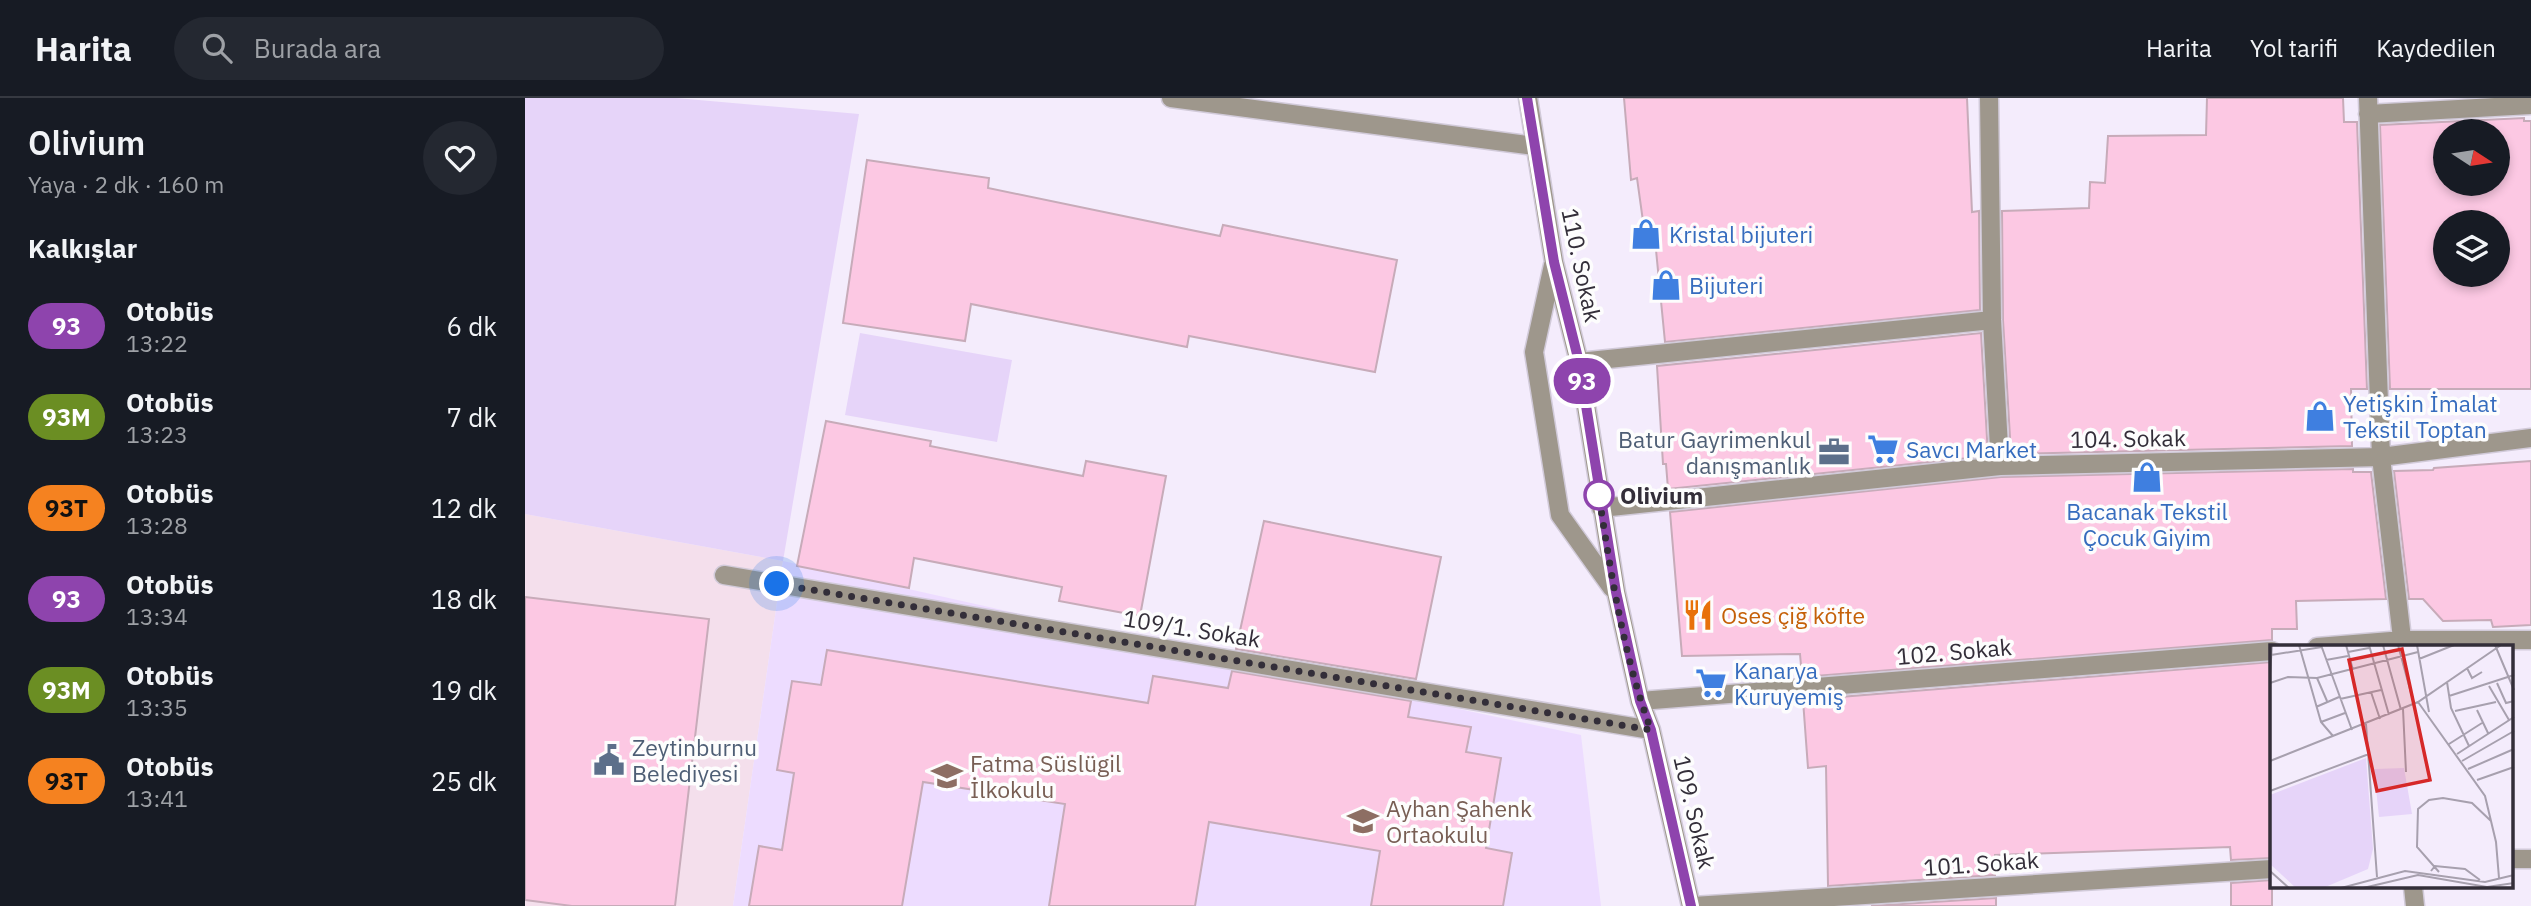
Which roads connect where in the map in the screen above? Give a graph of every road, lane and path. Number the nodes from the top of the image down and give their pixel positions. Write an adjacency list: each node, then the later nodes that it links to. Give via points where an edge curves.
1 (1171, 98): 6 (street)
2 (1528, 98): 6 (street, 110. Sokak)
3 (1990, 98): 8 (street)
4 (2531, 104): 5 (street)
5 (2368, 106): 11 (street)
6 (1535, 146): 7 (street, 110. Sokak)
7 (1554, 262): 9 (street, 110. Sokak); 15 (street, via 1534,352 1560,515)
8 (1992, 320): 9 (street); 12 (street)
9 (1579, 362): 13 (street, 110. Sokak)
10 (2531, 438): 11 (street, 104. Sokak)
11 (2381, 457): 12 (street, 104. Sokak); 17 (street)
12 (2000, 466): 13 (street, 104. Sokak)
13 (1601, 508): 15 (street, 110. Sokak)
14 (724, 575): 21 (street, 109/1. Sokak)
15 (1616, 592): 20 (street, 110. Sokak)
16 (2531, 640): 17 (street)
17 (2403, 644): 18 (street)
18 (2374, 645)
19 (2270, 651): 20 (street, 102. Sokak)
20 (1640, 701): 21 (street, 110. Sokak)
21 (1651, 730): 26 (street, 109. Sokak)
22 (2513, 859): 23 (street)
23 (2531, 859)
24 (2270, 869): 26 (street, 101. Sokak)
25 (2413, 888): 27 (street)
26 (1692, 906)
27 (2415, 906)

